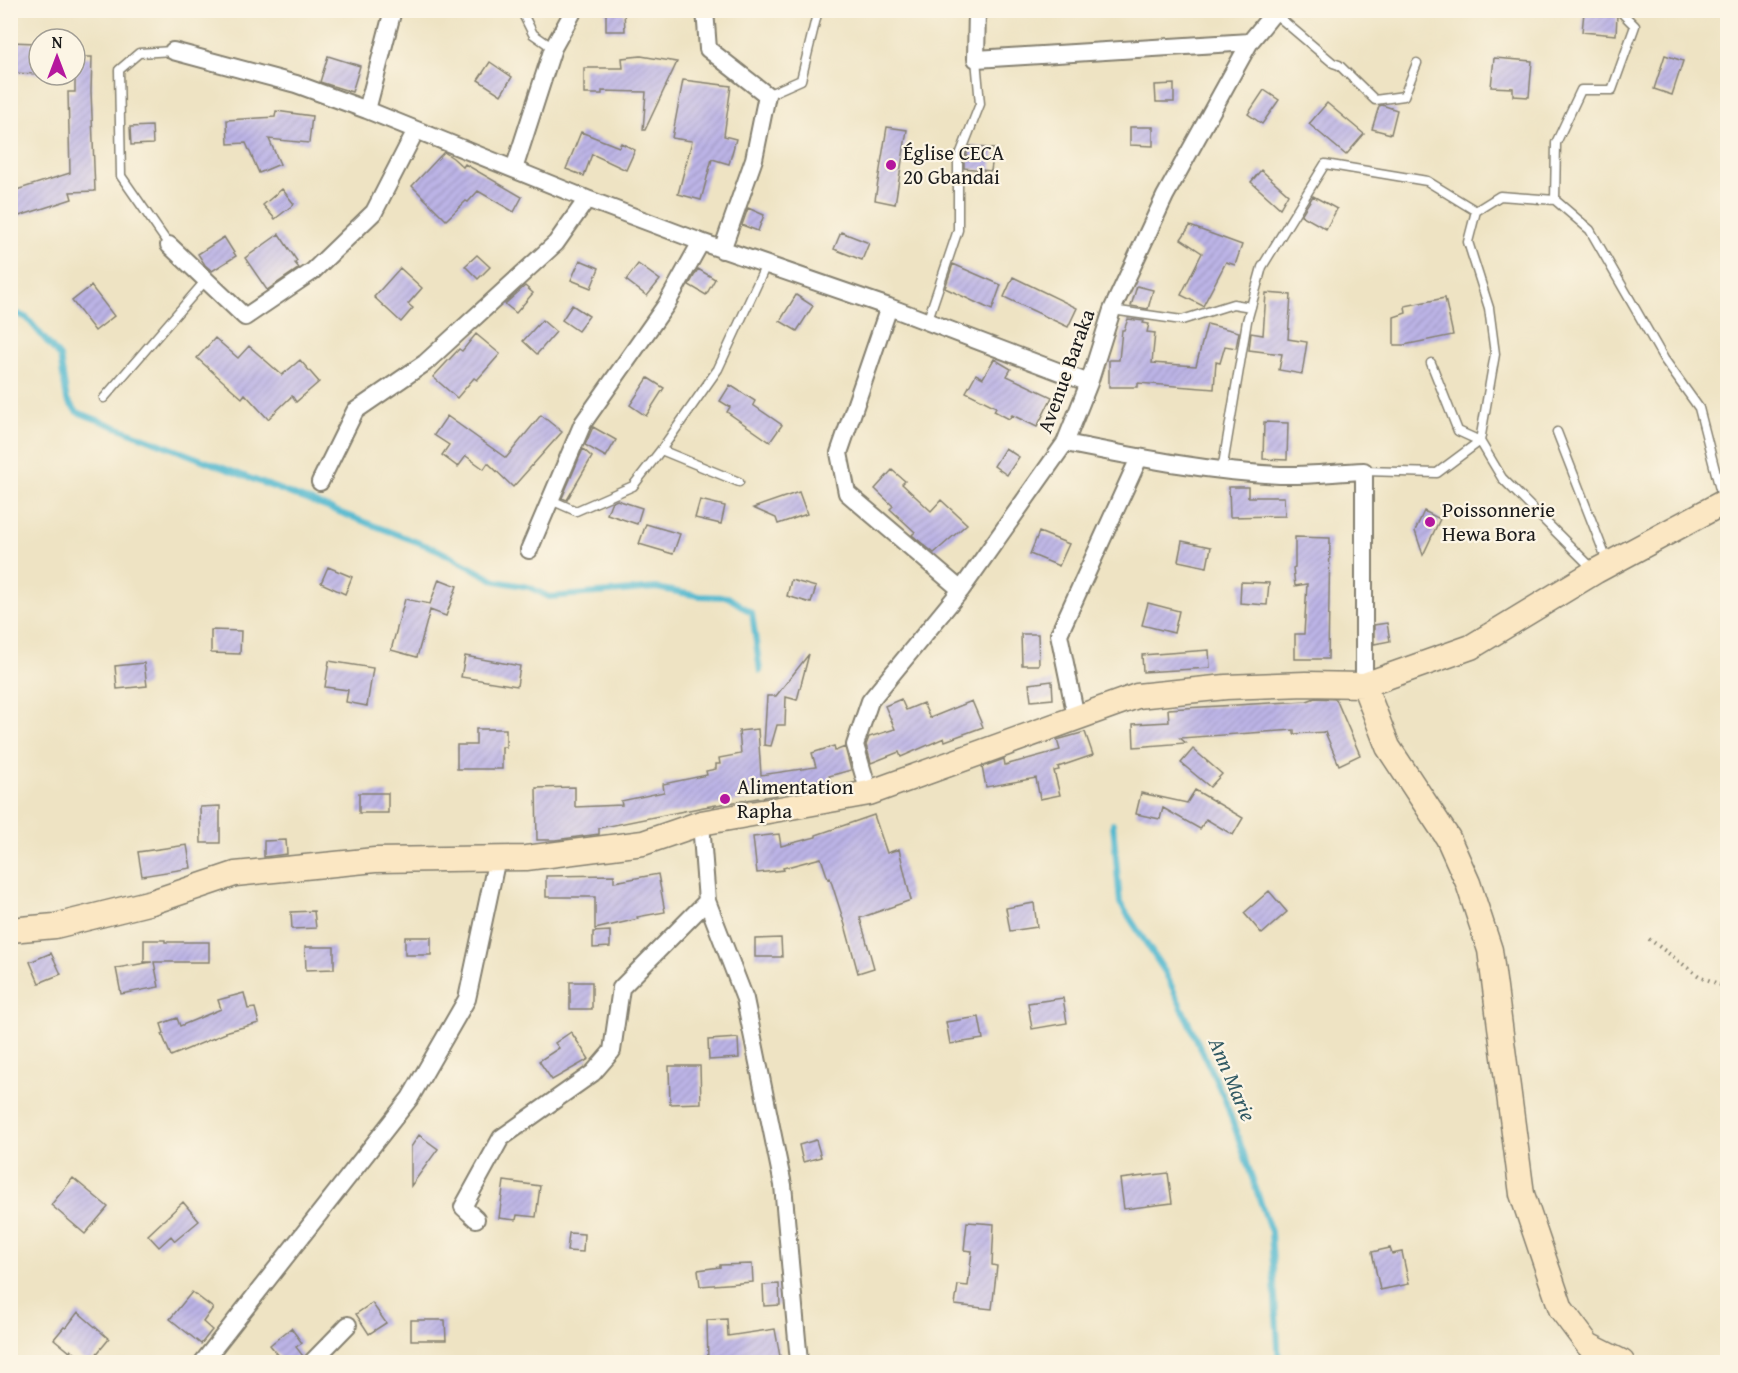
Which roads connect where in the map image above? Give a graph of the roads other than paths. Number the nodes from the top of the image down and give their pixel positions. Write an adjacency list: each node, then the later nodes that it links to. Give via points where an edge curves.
1 (393, 10): 15 (street)
2 (522, 10): 10 (lane, via 532,34)
3 (574, 10): 10 (street)
4 (705, 10): 14 (street, via 708,49)
5 (818, 10): 14 (lane, via 801,80)
6 (977, 10): 12 (street)
7 (1624, 10): 19 (lane, via 1623,14 1635,26 1612,90 1581,90 1556,142)
8 (1275, 12): 9 (street, Avenue Baraka); 13 (lane, via 1333,63 1339,64 1375,100 1404,96)
9 (1250, 42): 12 (street); 28 (street, Avenue Baraka, via 1165,196)
10 (553, 48): 17 (street)
11 (173, 51): 15 (street, via 296,84); 22 (lane, via 139,53 119,70 121,176)
12 (976, 59): 29 (lane, via 980,104 958,160 958,230)
13 (1417, 63)
14 (767, 95): 23 (street, via 754,159)
15 (367, 110): 16 (street)
16 (416, 130): 17 (street); 25 (street, via 374,212 313,271 245,317)
17 (514, 169): 18 (street)
18 (587, 200): 21 (street); 40 (street, via 556,243 425,363 355,411)
19 (1556, 200): 20 (lane, via 1500,196); 43 (lane, via 1590,230 1664,359 1699,408)
20 (1476, 211): 26 (lane, via 1427,181 1325,164 1262,267); 34 (lane, via 1468,242 1489,309 1495,354)
21 (701, 242): 23 (street); 42 (street, via 666,305 583,423)
22 (169, 245): 25 (street)
23 (722, 250): 24 (street)
24 (766, 265): 27 (street); 36 (lane, via 718,369)
25 (207, 280): 32 (lane)
26 (1251, 307): 28 (lane, via 1233,304 1182,320); 38 (lane)
27 (890, 308): 29 (street); 46 (street, via 840,453 847,493)
28 (1112, 310): 31 (street, Avenue Baraka)
29 (927, 322): 31 (street)
30 (1431, 363): 34 (lane, via 1458,431)
31 (1089, 383): 35 (street, Avenue Baraka)
32 (104, 398)
33 (1557, 432): 45 (lane)
34 (1480, 441): 39 (lane, via 1437,473); 45 (lane, via 1502,478)
35 (1065, 443): 37 (street); 46 (street, Avenue Baraka)
36 (661, 450): 41 (lane); 42 (lane, via 633,486 576,511)
37 (1139, 458): 38 (street); 48 (street, via 1059,634)
38 (1222, 471): 39 (street, via 1282,475)
39 (1364, 471): 47 (street)
40 (320, 482)
41 (740, 482)
42 (551, 500): 44 (street)
43 (1726, 501): 45 (street)
44 (529, 550)
45 (1602, 568): 47 (street, via 1471,647)
46 (961, 590): 49 (street, Avenue Baraka, via 870,701 855,745)
47 (1364, 685): 48 (street, via 1226,687 1137,696); 56 (street, via 1388,747 1448,838 1468,883 1490,950 1522,1194 1561,1309)
48 (1076, 717): 49 (street)
49 (869, 793): 50 (street)
50 (701, 823): 51 (street, via 643,843); 52 (street)
51 (497, 858): 53 (street, via 375,860 235,874 152,902 55,926); 57 (street, via 466,999 410,1098)
52 (707, 901): 54 (street, via 621,987 612,1051 593,1073 501,1138 463,1207); 59 (street, via 745,999 783,1185)
53 (10, 930)
54 (476, 1219)
55 (348, 1325): 58 (street)
56 (1588, 1354): 60 (street)
57 (202, 1362)
58 (312, 1362)
59 (799, 1362)
60 (1622, 1362)

